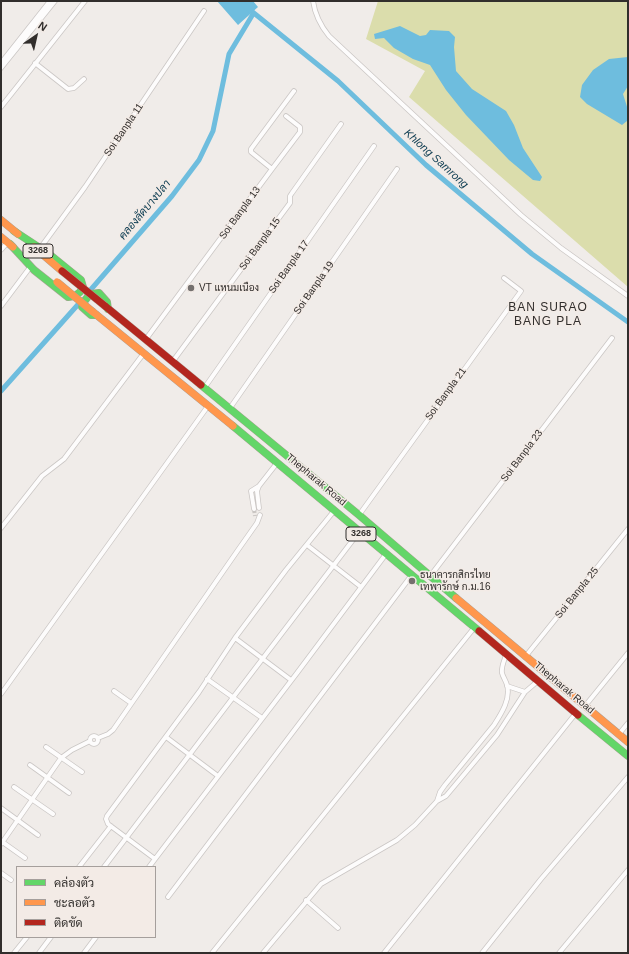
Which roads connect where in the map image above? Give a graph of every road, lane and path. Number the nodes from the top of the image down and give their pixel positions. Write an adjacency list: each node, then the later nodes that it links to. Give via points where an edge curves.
1 (50, 1): 6 (street)
2 (55, 1): 8 (street)
3 (85, 1): 7 (street)
4 (313, 1): 25 (street, via 320,24 334,42 521,215 561,248)
5 (204, 11): 21 (street, Soi Banpla 11, via 85,187)
6 (1, 63)
7 (35, 63): 9 (street, via 68,89 74,88); 11 (street)
8 (1, 68)
9 (84, 79)
10 (294, 91): 16 (street, via 251,149 251,152)
11 (1, 107)
12 (286, 116): 16 (street, Soi Banpla 13, via 300,127 300,132)
13 (341, 124): 32 (street, Soi Banpla 15, via 290,196 290,203)
14 (374, 146): 33 (street, Soi Banpla 17)
15 (397, 169): 35 (street, Soi Banpla 19)
16 (272, 170): 30 (street, Soi Banpla 13)
17 (1, 220): 18 (main road, Thepharak Road / 3268)
18 (14, 231): 21 (main road); 27 (main road, Thepharak Road / 3268, bridge)
19 (1, 237): 20 (main road, Thepharak Road / 3268)
20 (9, 243): 22 (street); 23 (main road); 28 (main road, Thepharak Road / 3268, bridge)
21 (41, 247): 23 (main road, via 81,280 82,290 74,297 68,297)
22 (1, 250)
23 (31, 266): 26 (street)
24 (504, 278): 44 (street, Soi Banpla 21, via 521,291)
25 (628, 296)
26 (1, 306)
27 (107, 307): 28 (main road, via 109,304 99,293 90,294 82,307 91,315); 30 (main road, Thepharak Road / 3268)
28 (95, 314): 31 (main road, Thepharak Road / 3268)
29 (612, 338): 51 (street, Soi Banpla 23)
30 (146, 339): 32 (main road, Thepharak Road / 3268)
31 (144, 353): 34 (main road, Thepharak Road / 3268); 45 (street, via 64,459 42,476)
32 (173, 361): 33 (main road, Thepharak Road / 3268)
33 (205, 387): 35 (main road, Thepharak Road / 3268)
34 (208, 406): 36 (main road, Thepharak Road / 3268); 66 (street)
35 (230, 408): 44 (main road, Thepharak Road / 3268)
36 (277, 463): 37 (street); 42 (main road, Thepharak Road / 3268)
37 (259, 486): 38 (street); 39 (street, via 251,491)
38 (258, 502): 39 (street); 40 (street)
39 (253, 503): 41 (street)
40 (260, 508)
41 (254, 509)
42 (334, 511): 47 (main road, Thepharak Road / 3268); 48 (street)
43 (257, 515): 69 (street, via 257,523)
44 (359, 515): 51 (main road, Thepharak Road / 3268)
45 (1, 528)
46 (628, 530): 58 (street, Soi Banpla 25)
47 (359, 532): 49 (main road, Thepharak Road / 3268); 50 (street)
48 (307, 545): 50 (street); 55 (street)
49 (386, 554): 52 (main road, Thepharak Road / 3268); 53 (street)
50 (334, 566): 53 (street); 59 (street)
51 (431, 575): 58 (main road, Thepharak Road / 3268)
52 (411, 576): 54 (main road, Thepharak Road / 3268); 108 (street)
53 (361, 587): 61 (street)
54 (474, 628): 57 (main road, Thepharak Road / 3268); 117 (street)
55 (235, 638): 59 (street); 60 (street)
56 (628, 653): 71 (street)
57 (506, 655): 62 (main road, Thepharak Road / 3268); 63 (street, via 502,672)
58 (525, 657): 71 (main road, Thepharak Road / 3268)
59 (263, 659): 61 (street); 67 (street)
60 (207, 678): 67 (street); 78 (street)
61 (291, 680): 73 (street)
62 (538, 681): 65 (street); 72 (main road, Thepharak Road / 3268)
63 (508, 686): 65 (street); 68 (street)
64 (114, 691): 69 (street)
65 (525, 692): 70 (street)
66 (1, 694)
67 (234, 698): 73 (street); 81 (street)
68 (507, 700): 70 (street); 92 (street, via 494,725 445,784)
69 (131, 703): 83 (street, via 108,734 98,738 96,743 90,741)
70 (517, 703): 92 (street, via 497,735 459,782 446,796)
71 (585, 706): 74 (main road, Thepharak Road / 3268)
72 (576, 713): 76 (main road, Thepharak Road / 3268); 119 (street)
73 (262, 718): 86 (street)
74 (603, 721): 76 (main road); 77 (main road, Thepharak Road / 3268)
75 (628, 723): 77 (street)
76 (596, 729): 82 (main road, Thepharak Road / 3268)
77 (619, 734): 79 (main road, Thepharak Road / 3268)
78 (166, 737): 81 (street); 96 (street, via 107,816 106,821)
79 (628, 742)
80 (46, 747): 83 (street)
81 (191, 755): 86 (street); 98 (street)
82 (628, 756)
83 (61, 758): 85 (street); 88 (street)
84 (30, 765): 88 (street)
85 (82, 772)
86 (218, 776): 101 (street)
87 (628, 777): 120 (street)
88 (48, 778): 90 (street); 91 (street)
89 (14, 787): 91 (street)
90 (69, 793)
91 (33, 800): 94 (street); 95 (street)
92 (437, 801): 109 (street, via 415,825 396,840 327,880)
93 (1, 808): 95 (street)
94 (53, 814)
95 (18, 820): 97 (street); 99 (street)
96 (111, 826): 98 (street); 102 (street)
97 (38, 835)
98 (127, 837): 101 (street); 103 (street)
99 (1, 842): 100 (street)
100 (25, 858)
101 (155, 859): 104 (street)
102 (80, 866)
103 (105, 866)
104 (150, 866)
105 (628, 870): 121 (street)
106 (1, 873): 107 (street)
107 (11, 880)
108 (168, 897)
109 (306, 900): 110 (street); 118 (street)
110 (338, 928)
111 (26, 938): 114 (street)
112 (50, 938): 115 (street)
113 (95, 939): 116 (street)
114 (14, 953)
115 (39, 953)
116 (84, 953)
117 (212, 953)
118 (263, 953)
119 (384, 953)
120 (482, 953)
121 (559, 953)

